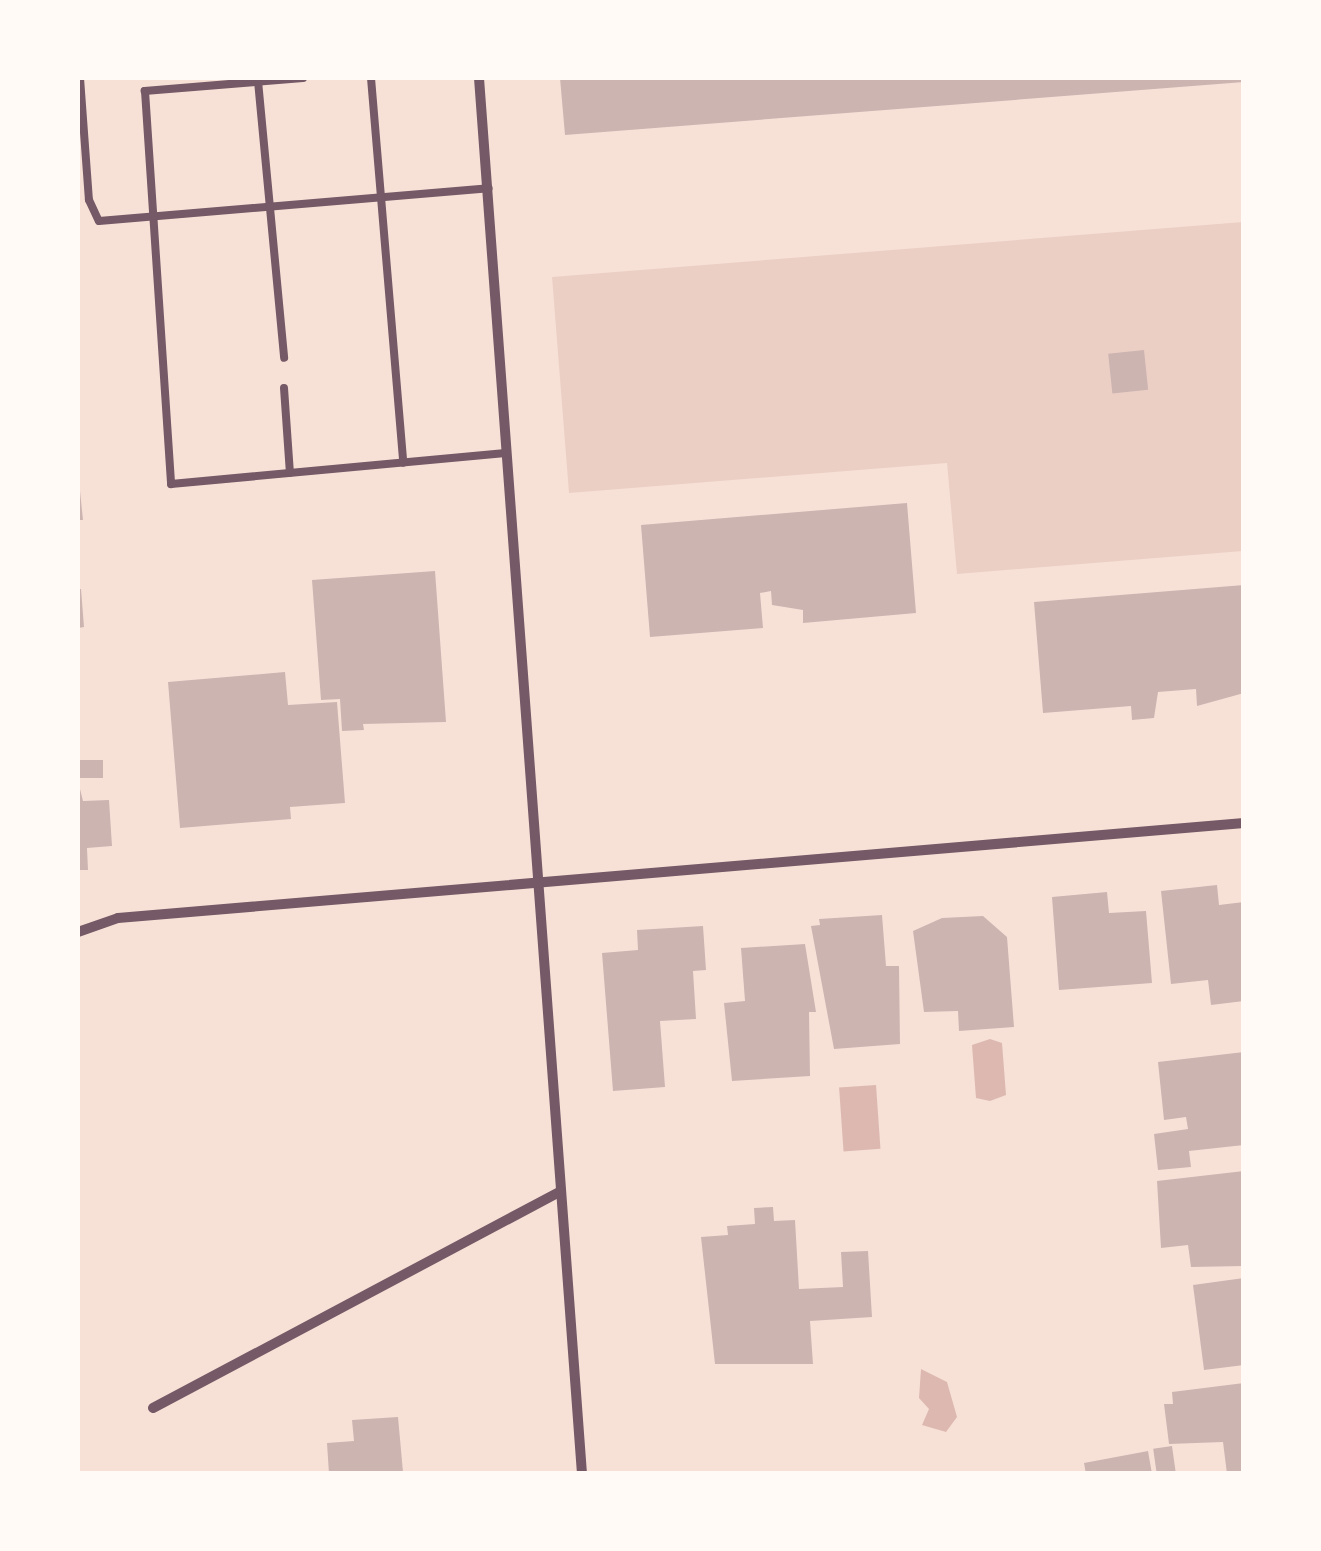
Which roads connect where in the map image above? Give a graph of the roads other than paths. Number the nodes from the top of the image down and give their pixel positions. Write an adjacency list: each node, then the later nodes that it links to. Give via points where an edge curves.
1 (80, 78): 10 (lane, via 89,200 99,221)
2 (303, 78): 6 (lane)
3 (371, 78): 8 (lane)
4 (480, 78): 7 (street)
5 (226, 81): 6 (lane); 10 (lane, via 145,91)
6 (258, 81): 9 (lane)
7 (490, 188): 8 (lane); 13 (street)
8 (380, 198): 9 (lane); 14 (lane)
9 (270, 207): 10 (lane); 11 (lane)
10 (158, 216): 15 (lane, via 172,484)
11 (284, 358)
12 (284, 388): 15 (lane)
13 (506, 454): 14 (lane); 17 (street)
14 (402, 463): 15 (lane)
15 (290, 474)
16 (1244, 822): 17 (street)
17 (539, 878): 18 (street, via 118,918); 19 (street)
18 (78, 932)
19 (561, 1191): 20 (street); 21 (street)
20 (153, 1408)
21 (582, 1474)

